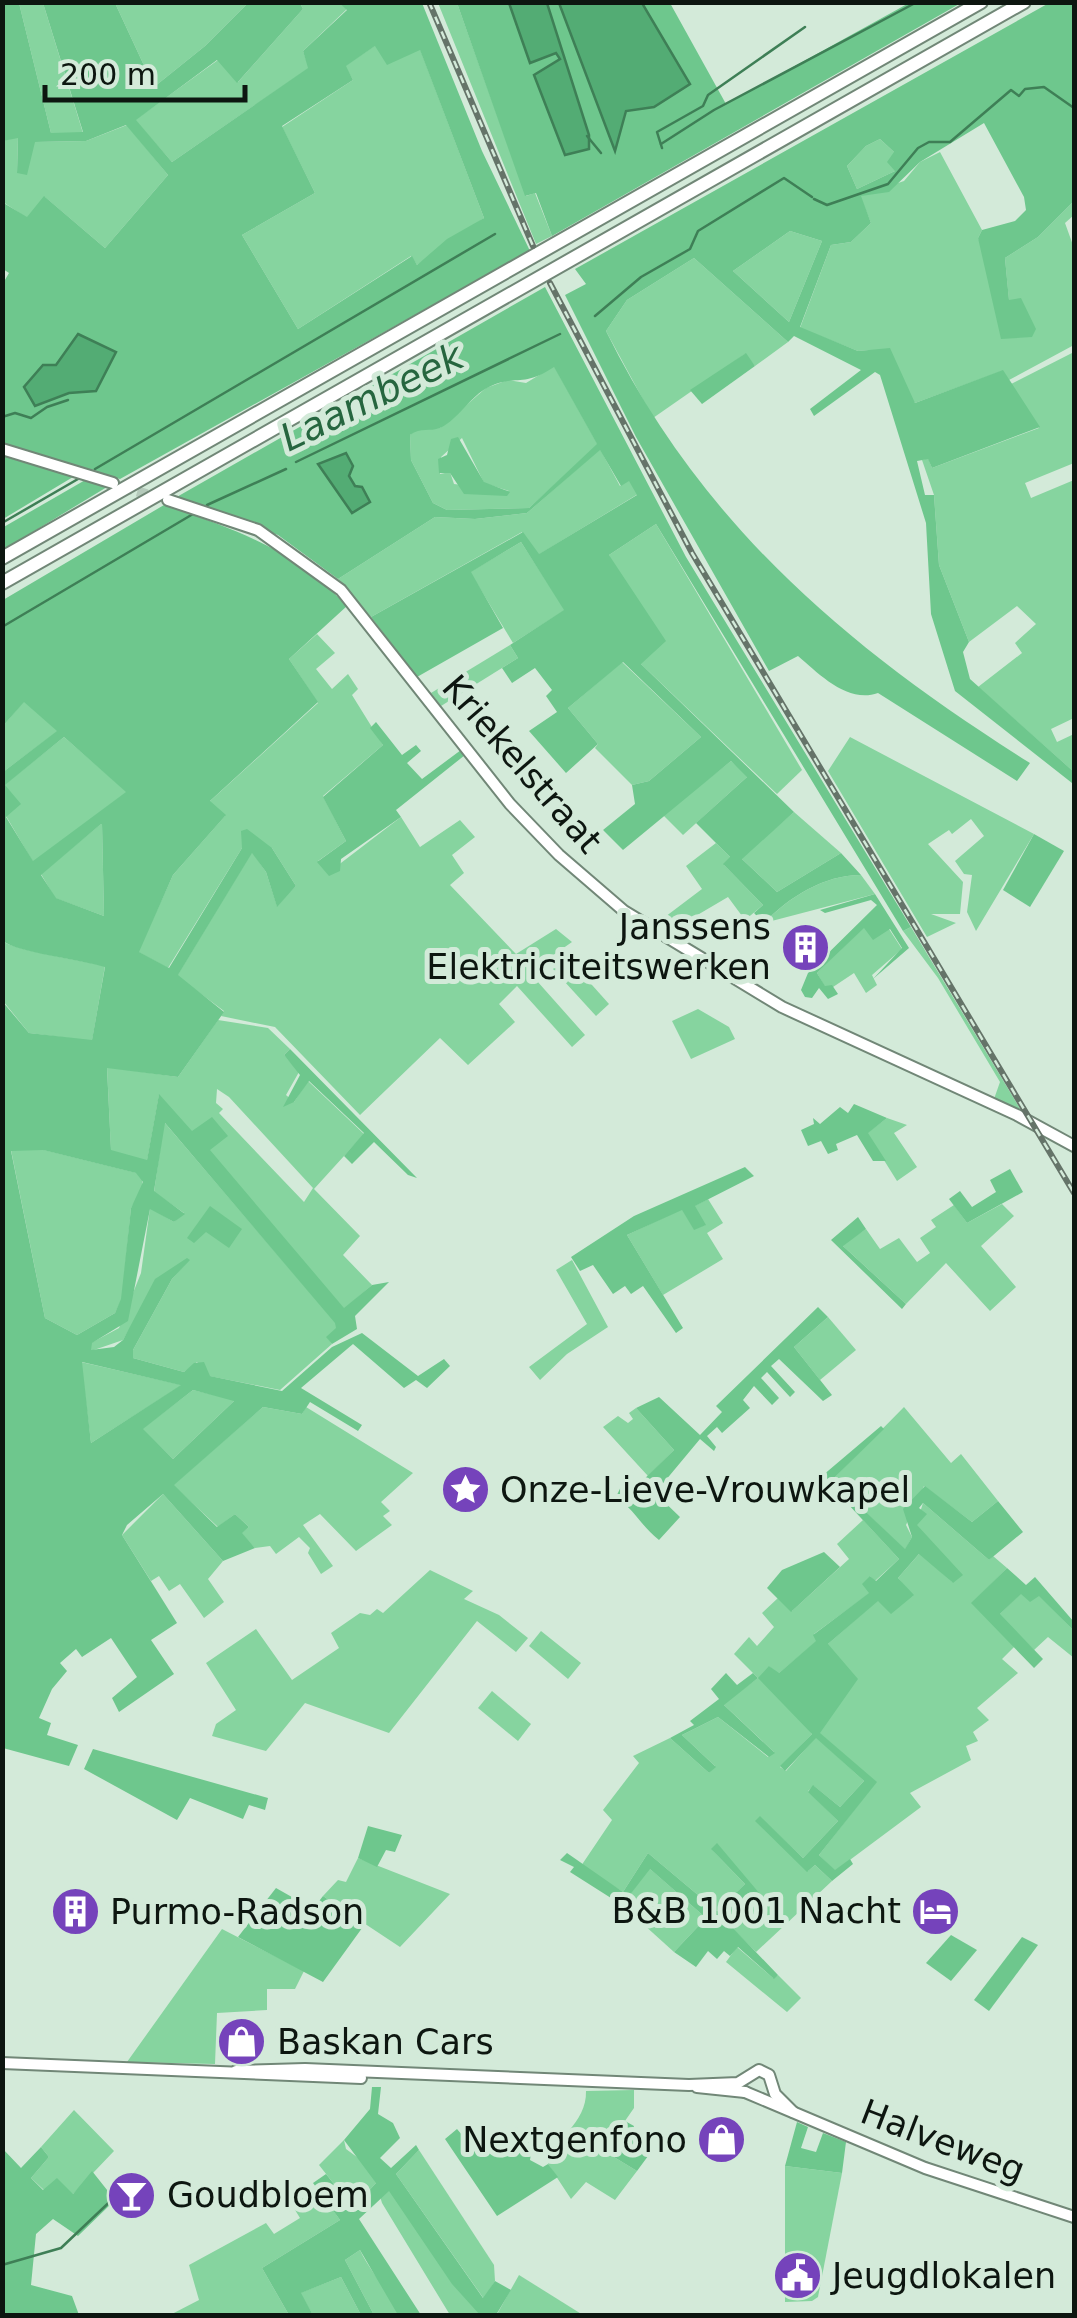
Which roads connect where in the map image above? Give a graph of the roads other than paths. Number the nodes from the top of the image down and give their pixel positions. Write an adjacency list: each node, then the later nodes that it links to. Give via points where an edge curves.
1 (981, 2): 6 (highway)
2 (1024, 2): 7 (highway)
3 (2, 450): 4 (main road)
4 (112, 484)
5 (168, 500): 8 (main road, Kriekelstraat, via 258,530 341,590 510,804 624,911 782,1007)
6 (2, 558)
7 (2, 583)
8 (1074, 1146)
9 (2, 2063): 11 (main road)
10 (745, 2078): 11 (main road); 12 (main road, Halveweg, via 764,2072); 13 (main road)
11 (689, 2085): 13 (main road, Halveweg)
12 (772, 2088): 14 (main road); 15 (main road, Halveweg)
13 (745, 2092): 14 (main road, Halveweg)
14 (763, 2098): 15 (main road, Halveweg)
15 (793, 2112): 16 (main road, Halveweg, via 925,2168)
16 (1074, 2217)

